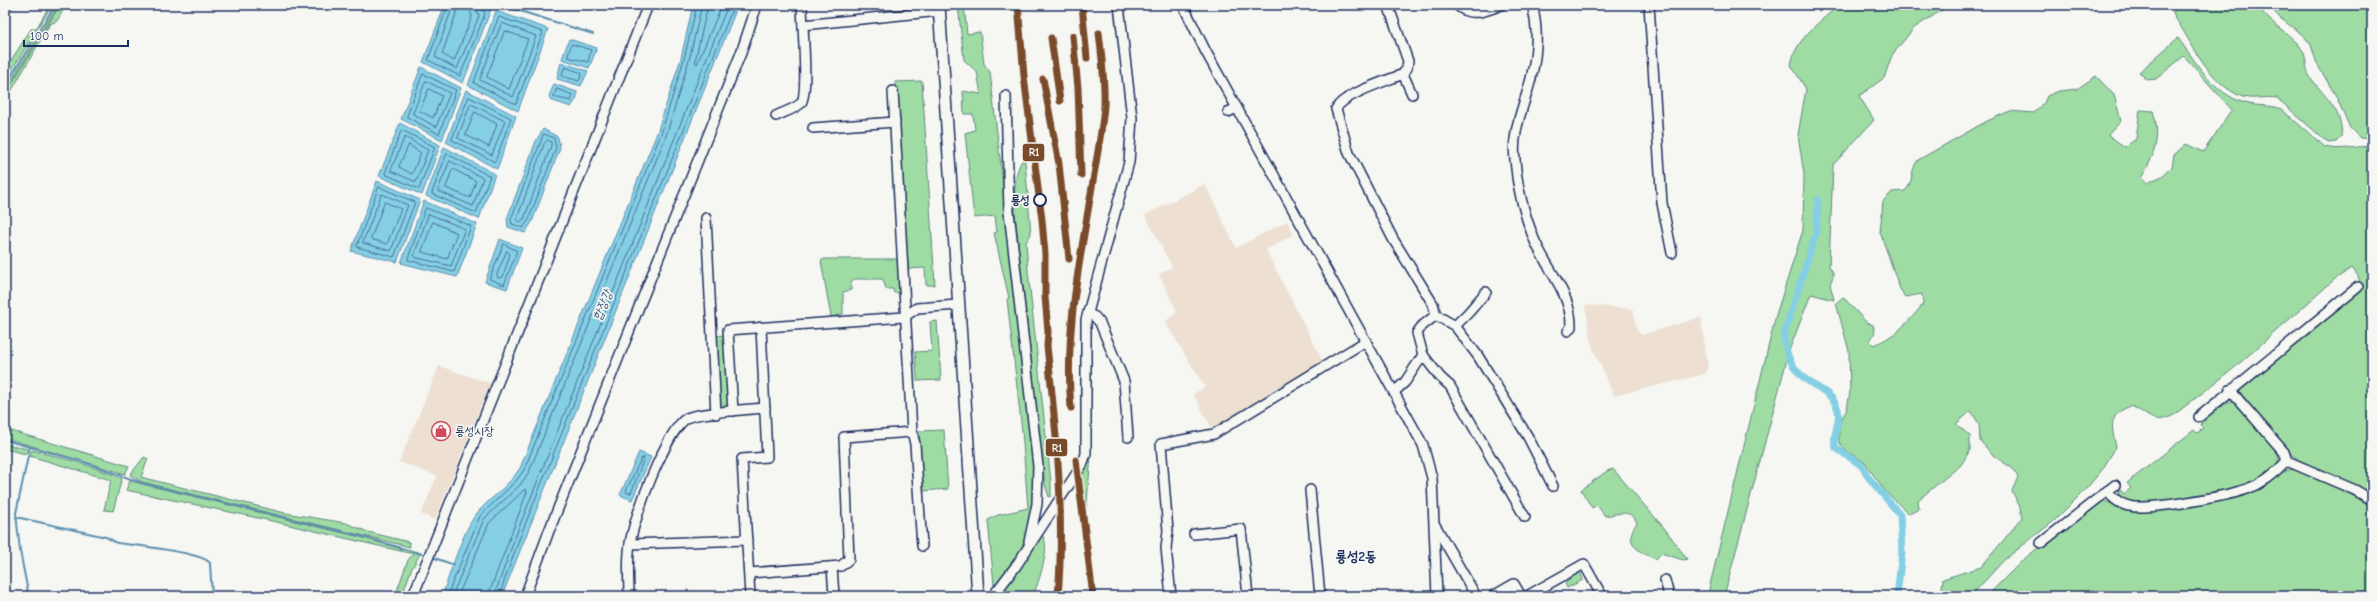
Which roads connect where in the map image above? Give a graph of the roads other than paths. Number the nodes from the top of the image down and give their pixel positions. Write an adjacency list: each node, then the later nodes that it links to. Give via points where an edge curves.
1 (648, 5): 62 (street)
2 (756, 5): 63 (street, via 741,53)
3 (802, 5): 12 (street)
4 (1119, 5): 27 (street, via 1132,118 1129,162)
5 (1182, 5): 17 (street)
6 (1388, 5): 13 (street, via 1408,61 1407,68)
7 (1457, 5): 8 (street, via 1465,12 1472,13)
8 (1501, 5)
9 (1532, 5): 34 (street, via 1537,24 1532,74 1517,122 1514,158 1521,195 1534,239 1560,285 1572,318)
10 (1649, 5): 23 (street, via 1662,203)
11 (939, 8): 12 (street); 26 (main road)
12 (802, 25): 19 (street, via 804,97 798,106)
13 (1402, 74): 15 (street); 28 (street, via 1349,97 1339,103 1336,109 1349,153 1396,245 1433,304)
14 (893, 91): 20 (street)
15 (1412, 94)
16 (1006, 96): 58 (street, via 1009,212 1038,466 1037,504)
17 (1237, 108): 18 (street); 35 (street)
18 (1228, 112)
19 (776, 116)
20 (894, 122): 21 (street); 29 (street)
21 (813, 128)
22 (706, 218): 33 (street)
23 (1672, 253)
24 (2358, 287): 37 (street)
25 (1486, 292): 30 (street)
26 (958, 304): 29 (street, via 918,308); 67 (main road)
27 (1088, 314): 44 (street, via 1100,323 1124,381); 58 (street, via 1085,343 1088,436 1086,454 1082,465)
28 (1436, 315): 30 (street); 36 (street, via 1417,333)
29 (904, 317): 31 (street); 43 (street)
30 (1455, 326): 47 (street, via 1501,391)
31 (761, 327): 32 (street); 39 (street)
32 (728, 330): 33 (street); 40 (street)
33 (712, 331): 41 (street)
34 (1568, 331)
35 (1366, 341): 38 (street); 69 (street, via 1214,434 1162,444 1168,531 1166,548)
36 (1423, 355): 38 (street, via 1405,382); 51 (street, via 1450,386)
37 (2230, 390): 42 (street); 45 (street, via 2284,452)
38 (1394, 392): 52 (street, via 1430,463)
39 (765, 408): 40 (street); 54 (street, via 767,457 742,459)
40 (733, 412): 41 (street)
41 (716, 414): 56 (street, via 688,417 673,432 655,472)
42 (2199, 417)
43 (912, 432): 57 (street); 59 (street, via 844,437 849,559 841,566)
44 (1128, 437)
45 (2287, 461): 49 (street, via 2263,481 2248,489 2227,495 2144,507 2120,504); 50 (street)
46 (2116, 485): 49 (street)
47 (1553, 486)
48 (1310, 490): 71 (street)
49 (2106, 491): 55 (street)
50 (2372, 500)
51 (1525, 517)
52 (1435, 524): 72 (street); 73 (street)
53 (1194, 534): 70 (street, via 1241,529)
54 (747, 540): 56 (street); 60 (street)
55 (2041, 543)
56 (630, 544): 64 (street)
57 (922, 546)
58 (1028, 546): 68 (street)
59 (832, 567): 60 (street); 66 (street)
60 (749, 573): 65 (street)
61 (1665, 580): 78 (street)
62 (413, 596)
63 (525, 596)
64 (629, 596)
65 (750, 596)
66 (834, 596)
67 (978, 596)
68 (993, 596)
69 (1171, 596)
70 (1248, 596)
71 (1320, 596)
72 (1437, 596)
73 (1476, 596)
74 (1493, 596): 75 (street, via 1514,584)
75 (1521, 596)
76 (1527, 596): 77 (street, via 1584,564)
77 (1602, 596)
78 (1669, 596)

